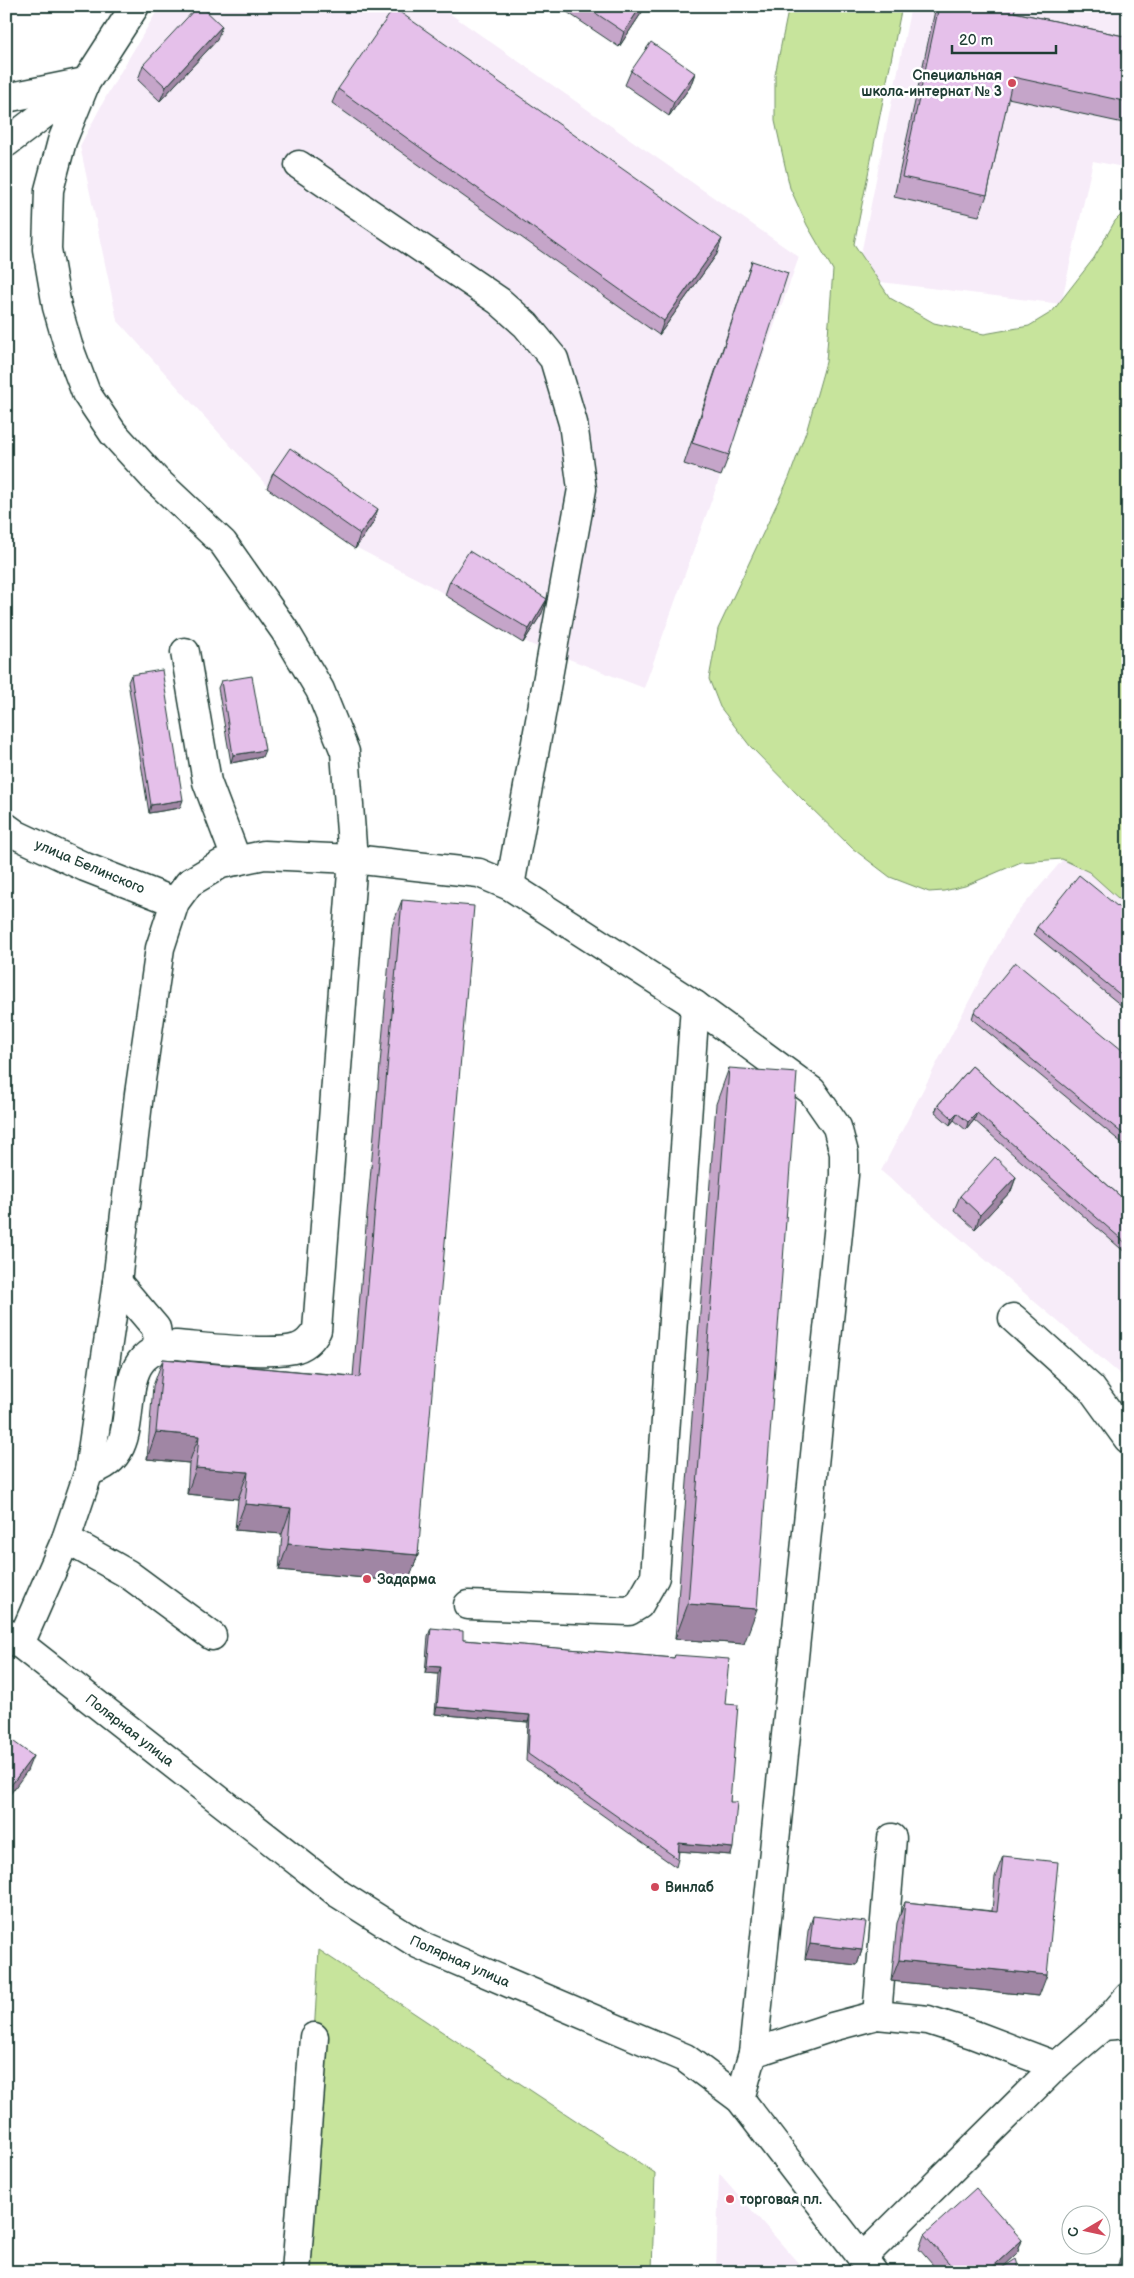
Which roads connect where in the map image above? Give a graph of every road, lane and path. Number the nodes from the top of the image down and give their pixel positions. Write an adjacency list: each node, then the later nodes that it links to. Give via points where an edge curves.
1 (135, 6): 2 (street)
2 (86, 82): 3 (street); 4 (street); 8 (street, via 62,141 49,190 47,249 68,345 86,393 113,434 154,479 223,543 285,631 320,690 345,752)
3 (6, 98)
4 (6, 144)
5 (299, 165): 10 (street, via 499,301 526,325 554,359 572,423 582,489)
6 (185, 652): 9 (street, via 207,782)
7 (6, 827): 11 (street, улица Белинского, via 85,867)
8 (353, 860): 9 (street, via 264,855); 10 (street, via 480,873); 15 (street, via 317,1330 298,1348 279,1351 176,1345)
9 (237, 861): 11 (street, via 221,864 189,883)
10 (510, 886): 12 (street)
11 (175, 902): 13 (street, via 160,948)
12 (695, 1005): 19 (street, via 655,1577 639,1605 629,1611); 27 (street, via 812,1091 837,1127 844,1153)
13 (117, 1282): 15 (street, via 148,1315 156,1328); 17 (street)
14 (1012, 1318): 16 (street, via 1091,1388)
15 (159, 1347): 17 (street, via 146,1354 137,1366 121,1447 103,1466)
16 (1128, 1439)
17 (89, 1471): 18 (street)
18 (66, 1540): 20 (street, via 128,1574); 21 (street)
19 (468, 1605)
20 (212, 1636)
21 (13, 1639): 29 (street, Полярная улица, via 339,1894 418,1944 685,2058)
22 (892, 1838): 24 (street)
23 (1128, 1997): 25 (street)
24 (878, 2015): 27 (street); 28 (street, via 928,2020)
25 (1116, 2025): 28 (street)
26 (314, 2037): 31 (street)
27 (753, 2053): 29 (street)
28 (1056, 2066): 30 (street)
29 (740, 2098): 30 (street, Полярная улица)
30 (867, 2265)
31 (296, 2272)

